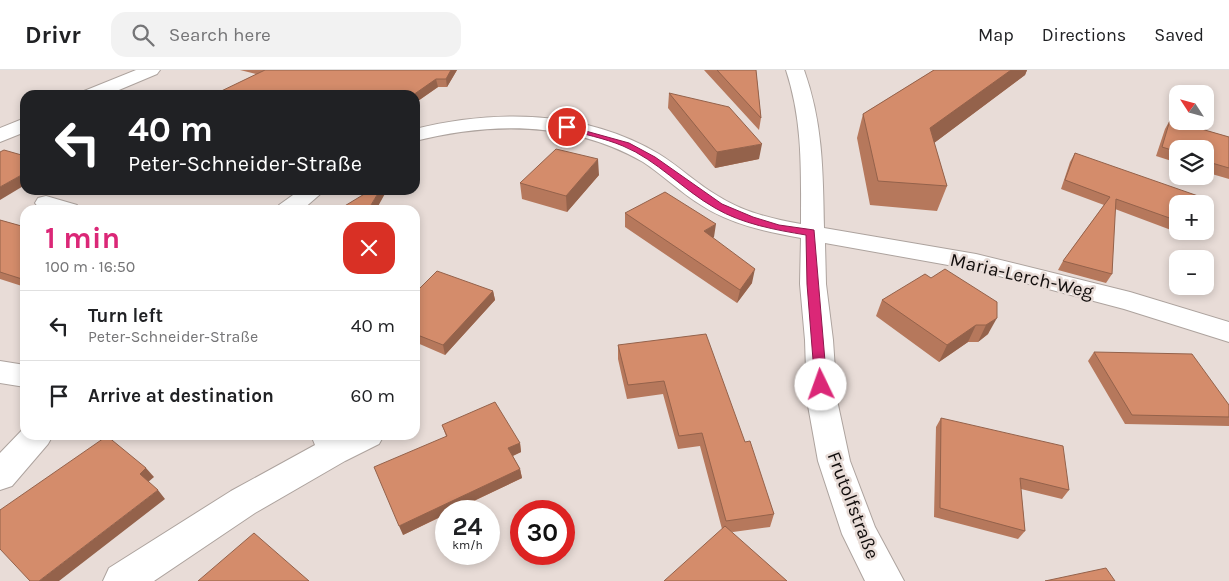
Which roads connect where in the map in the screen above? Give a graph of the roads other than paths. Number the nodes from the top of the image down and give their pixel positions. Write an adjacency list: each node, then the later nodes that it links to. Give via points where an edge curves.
1 (151, 70): 3 (street)
2 (795, 70): 11 (street, Frutolfstraße, via 810,136)
3 (103, 90)
4 (20, 126): 6 (street)
5 (420, 134): 11 (street, Maria-Lerch-Weg, via 504,121 534,122 582,131 626,144 718,206 749,219)
6 (0, 136)
7 (307, 195): 10 (street)
8 (46, 203): 9 (street)
9 (53, 205)
10 (294, 205)
11 (811, 232): 12 (street, Maria-Lerch-Weg, via 1002,269 1130,301); 20 (street, Frutolfstraße, via 822,400 834,461 860,534)
12 (1229, 332)
13 (0, 372): 14 (street)
14 (20, 375)
15 (32, 440): 18 (street)
16 (345, 440): 17 (street)
17 (331, 443): 19 (street)
18 (0, 476)
19 (122, 581)
20 (885, 581)

